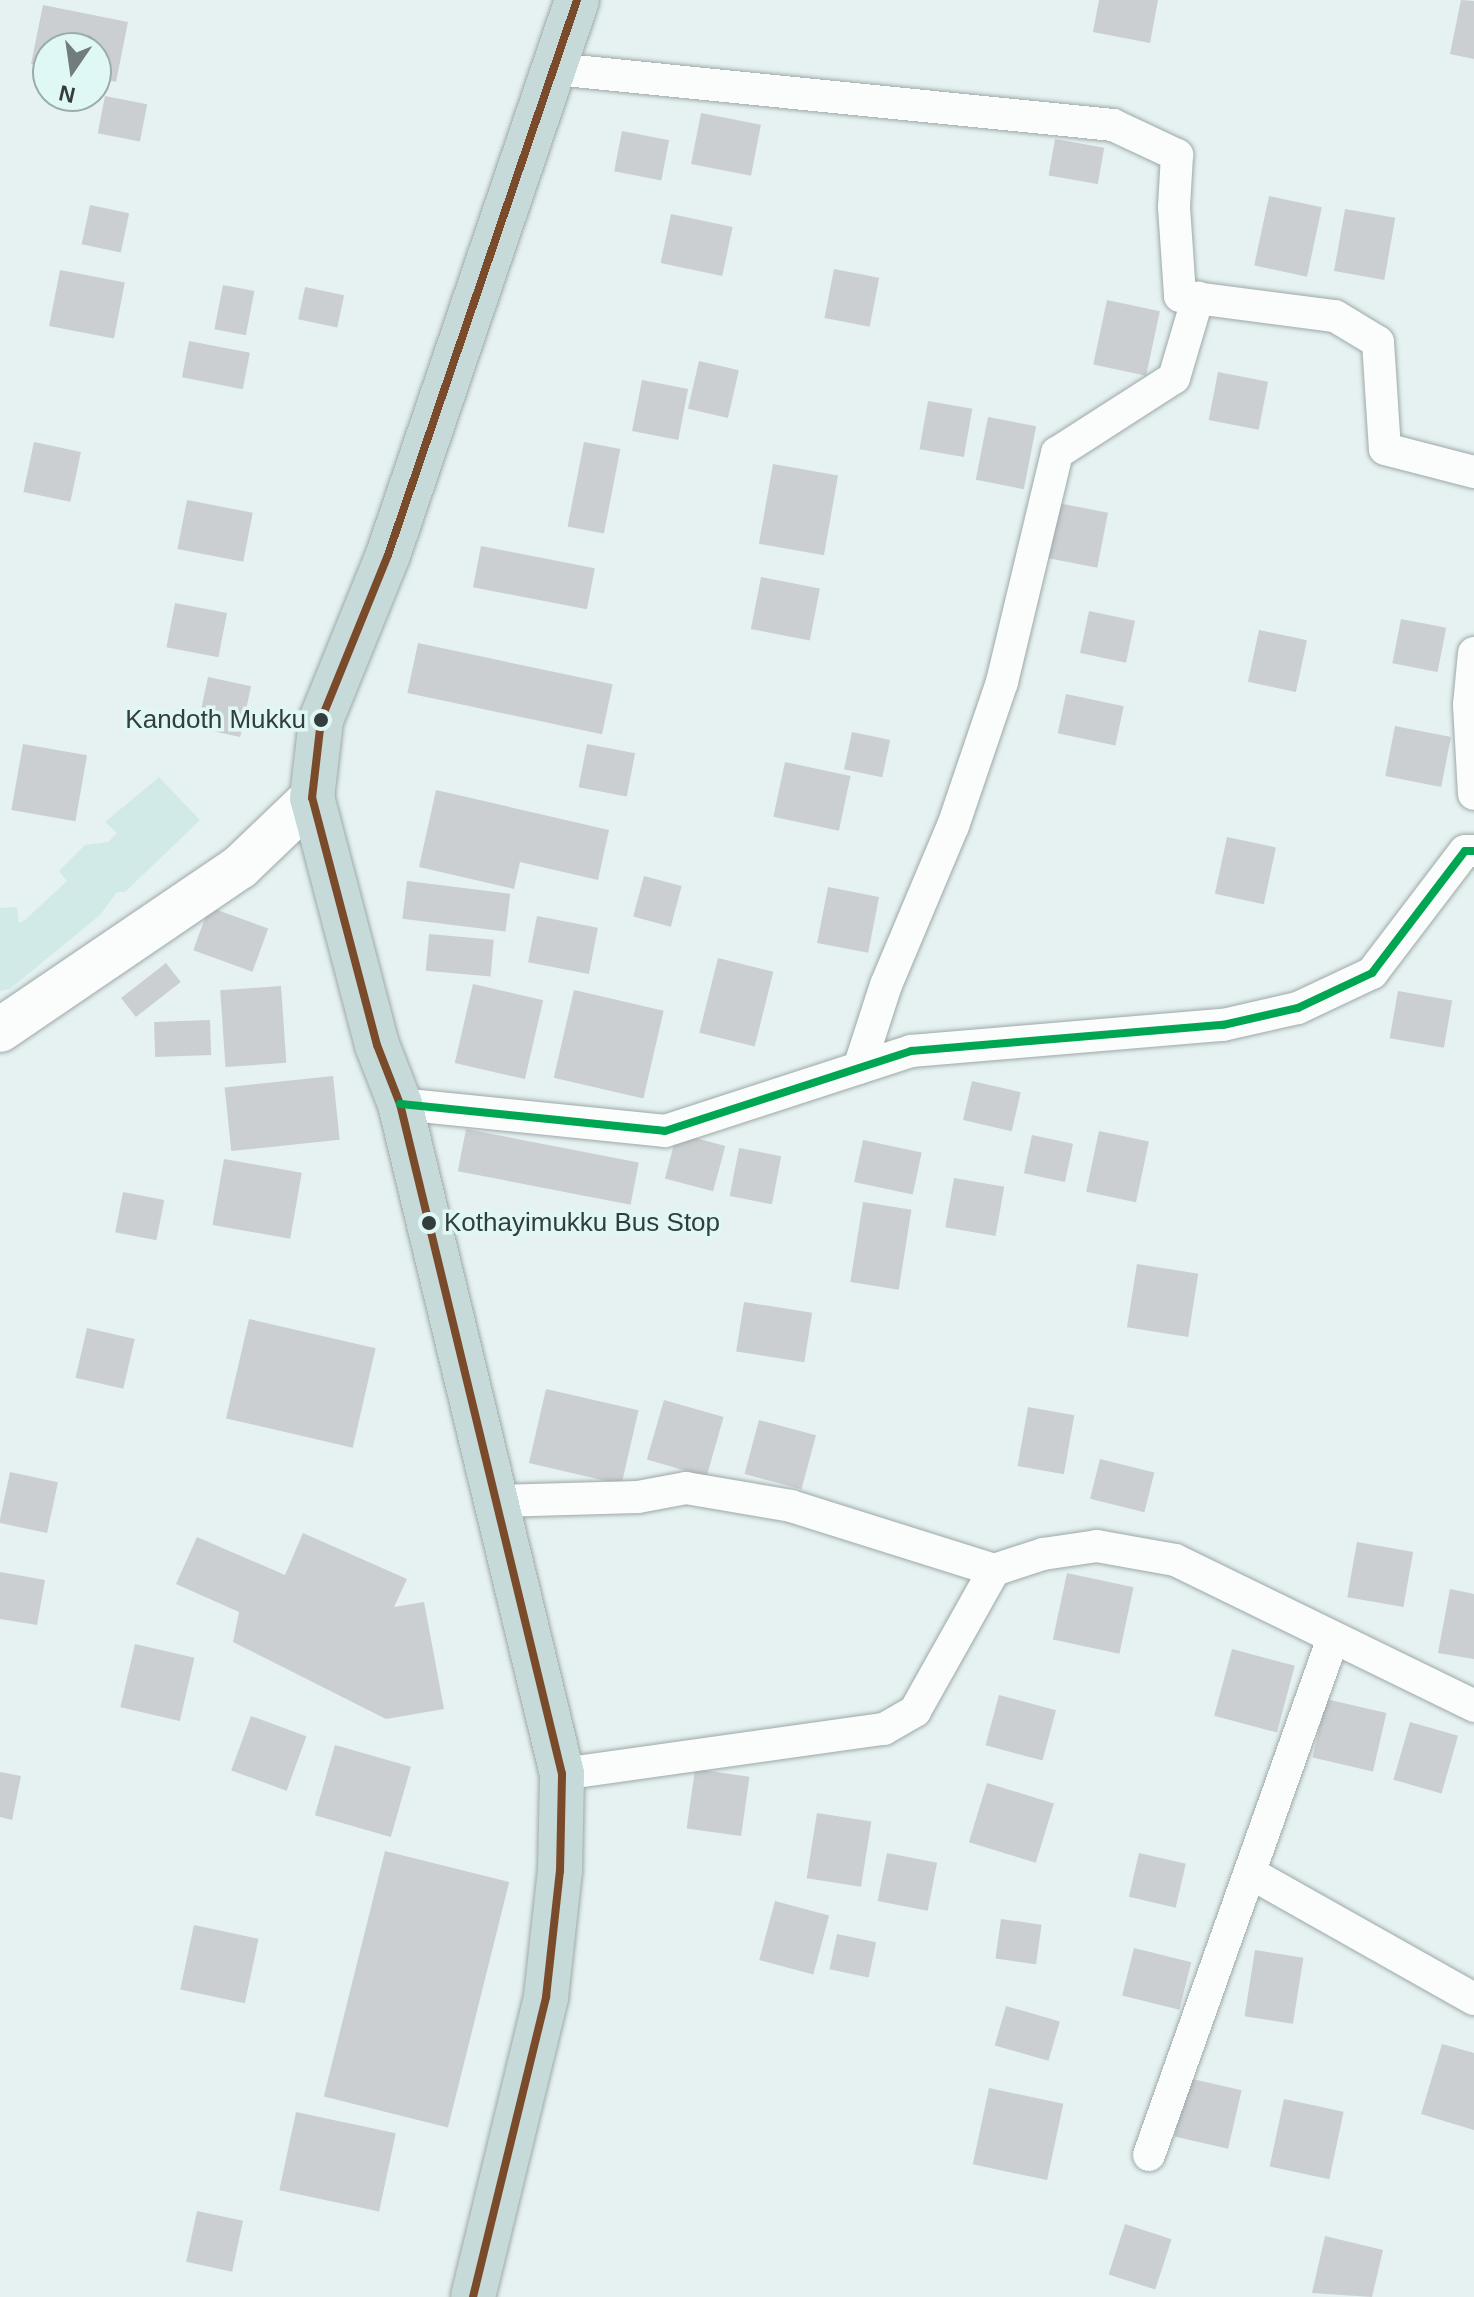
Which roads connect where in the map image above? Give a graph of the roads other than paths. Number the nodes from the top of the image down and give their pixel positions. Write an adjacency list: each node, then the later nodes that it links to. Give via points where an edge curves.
1 (577, 0): 2 (highway)
2 (555, 69): 3 (street, via 1113,125 1177,155 1174,207 1180,296); 7 (highway, via 388,555 321,720)
3 (1198, 297): 4 (street, via 1335,316 1378,342 1385,449); 10 (street, via 1174,378 1057,453 1002,682 953,826 886,985)
4 (1474, 472)
5 (1474, 653): 6 (street, via 1469,705)
6 (1474, 794)
7 (312, 798): 9 (main road, via 240,867); 11 (highway, via 377,1045)
8 (1474, 851): 10 (street, via 1465,851 1372,973 1298,1008 1223,1025 911,1051)
9 (0, 1030)
10 (859, 1068): 11 (street, via 665,1131)
11 (400, 1104): 12 (highway)
12 (497, 1501): 13 (street, via 638,1497 686,1488 791,1506); 16 (highway)
13 (994, 1570): 14 (street, via 1043,1554 1097,1546 1134,1550 1175,1560); 16 (street, via 915,1711 884,1729)
14 (1333, 1638): 15 (street); 17 (street)
15 (1474, 1706)
16 (562, 1774): 20 (highway, via 560,1871 546,1997)
17 (1252, 1874): 18 (street); 19 (street)
18 (1474, 1999)
19 (1149, 2155)
20 (473, 2297)

